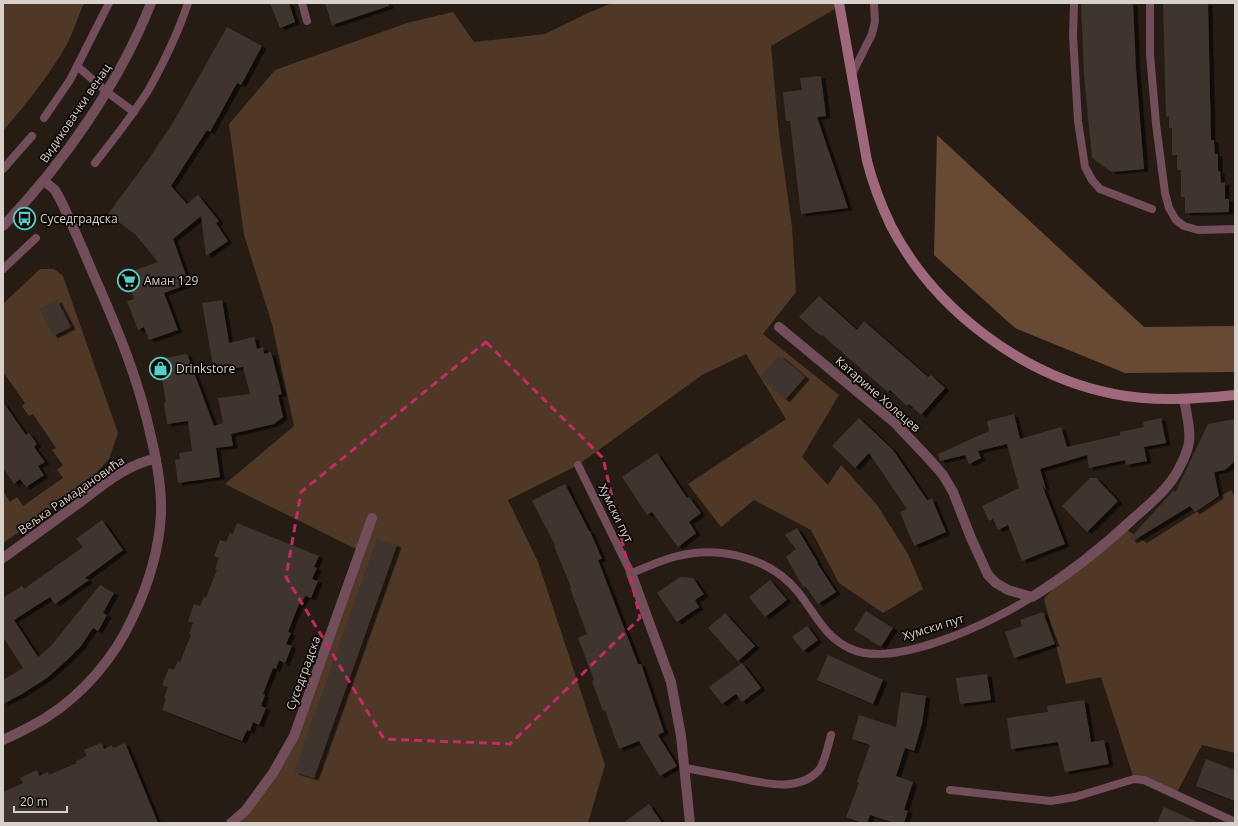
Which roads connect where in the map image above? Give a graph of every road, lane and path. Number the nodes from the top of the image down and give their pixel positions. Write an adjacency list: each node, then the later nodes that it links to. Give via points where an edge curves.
1 (109, 3): 10 (lane)
2 (151, 3): 12 (street, Видиковачки венац, via 128,56)
3 (188, 3): 13 (lane, via 168,52)
4 (302, 3): 9 (lane)
5 (839, 3): 11 (main road)
6 (874, 3): 11 (lane, via 875,21 872,34)
7 (1074, 3): 19 (lane, via 1073,36 1078,121 1085,167 1100,189)
8 (1150, 3): 21 (lane, via 1150,54 1156,124 1169,208 1176,220 1184,226 1198,230)
9 (307, 21)
10 (77, 66): 12 (lane); 14 (lane)
11 (852, 74): 26 (main road, via 868,161 881,204 913,261 948,304 1000,345 1049,373 1115,394 1147,399)
12 (107, 92): 13 (lane); 18 (street, Видиковачки венац)
13 (134, 112): 16 (lane)
14 (44, 118)
15 (32, 136): 17 (lane)
16 (95, 163)
17 (3, 169)
18 (44, 181): 20 (street, Видиковачки венац); 27 (street, via 55,190 61,201 113,317 145,407)
19 (1152, 209)
20 (3, 226)
21 (1235, 229)
22 (36, 238): 23 (lane)
23 (3, 269)
24 (779, 327): 32 (street, Катарине Холецев, via 895,423 930,460 953,492 988,575 1008,590)
25 (1235, 395): 26 (main road)
26 (1184, 399): 32 (street, Хумски пут, via 1189,442 1172,480 1152,502 1092,555)
27 (156, 459): 30 (street, Вељка Рамадановића, via 128,469); 34 (street, via 161,514 158,539 148,582 128,628 113,653 86,685 48,716)
28 (578, 465): 31 (lane, Хумски пут)
29 (372, 518): 38 (street, Суседградска, via 294,736 273,773 246,810)
30 (3, 558)
31 (631, 573): 32 (lane, Хумски пут, via 691,553 730,553 745,558 778,573 797,591 832,637 849,648 864,653 900,651 958,635); 35 (street, Хумски пут, via 671,682)
32 (1032, 597)
33 (831, 735): 35 (lane, via 820,769 801,782 770,784)
34 (3, 740)
35 (685, 768): 39 (street, Хумски пут)
36 (950, 790): 37 (lane, via 1051,801 1075,797 1134,779 1153,783)
37 (1235, 822)
38 (231, 823)
39 (690, 823)

